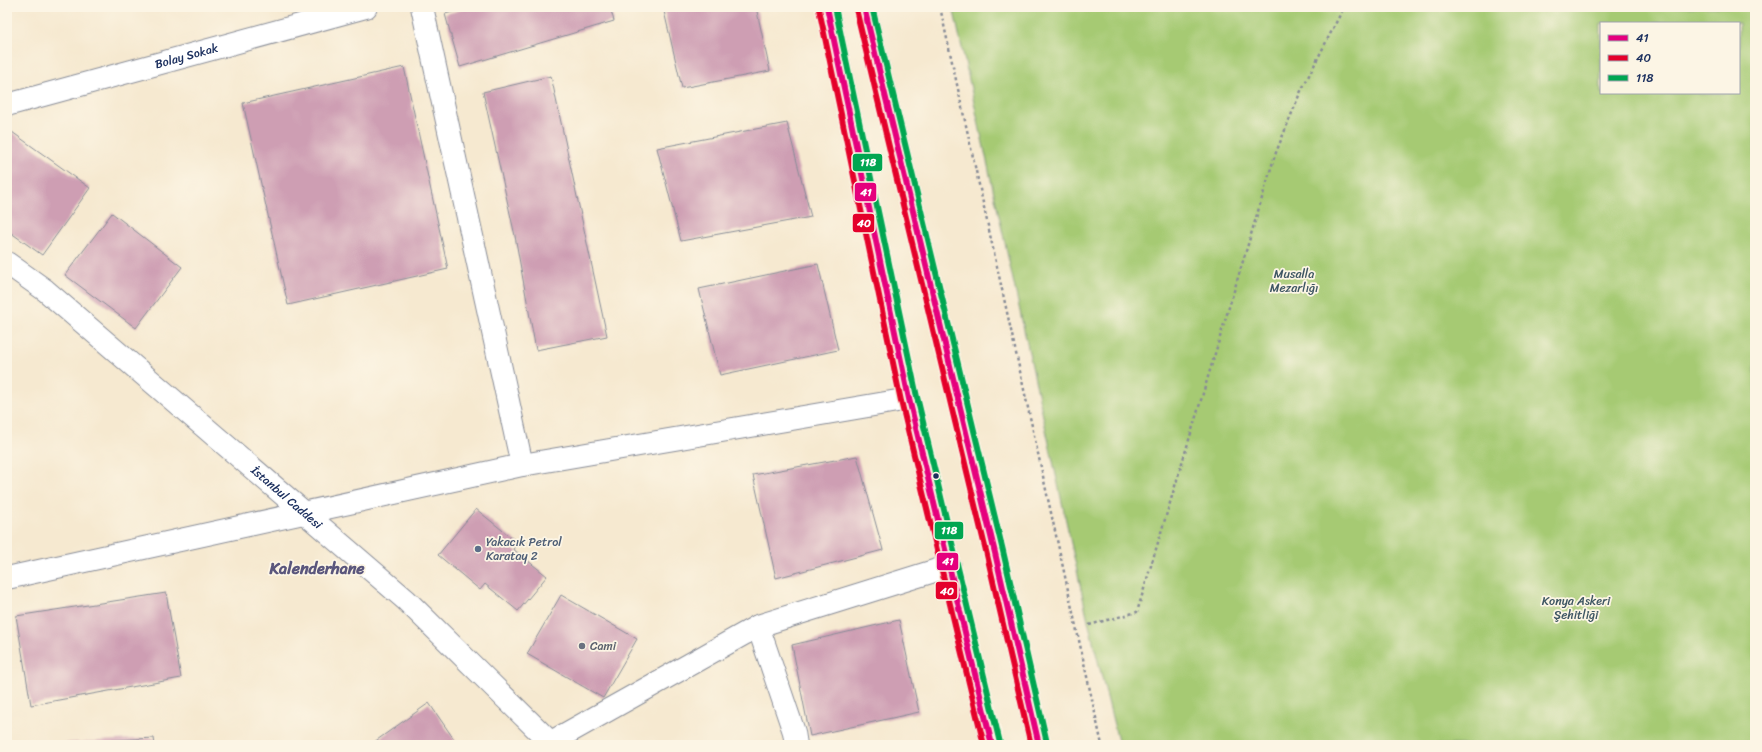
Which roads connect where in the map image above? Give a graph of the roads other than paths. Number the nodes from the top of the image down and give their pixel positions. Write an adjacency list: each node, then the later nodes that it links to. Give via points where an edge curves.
1 (366, 7): 5 (street, Bolay Sokak)
2 (422, 7): 8 (street)
3 (827, 7): 7 (main road)
4 (864, 7): 16 (main road, via 994,546)
5 (7, 105)
6 (7, 263): 9 (street, İstanbul Caddesi, via 45,290)
7 (909, 399): 8 (street); 10 (main road)
8 (522, 465): 9 (street)
9 (305, 513): 11 (street); 13 (street, İstanbul Caddesi, via 406,600)
10 (950, 566): 12 (street); 15 (main road)
11 (7, 578)
12 (758, 626): 13 (street); 14 (street, via 794,732)
13 (550, 744)
14 (796, 745)
15 (992, 745)
16 (1039, 745)

